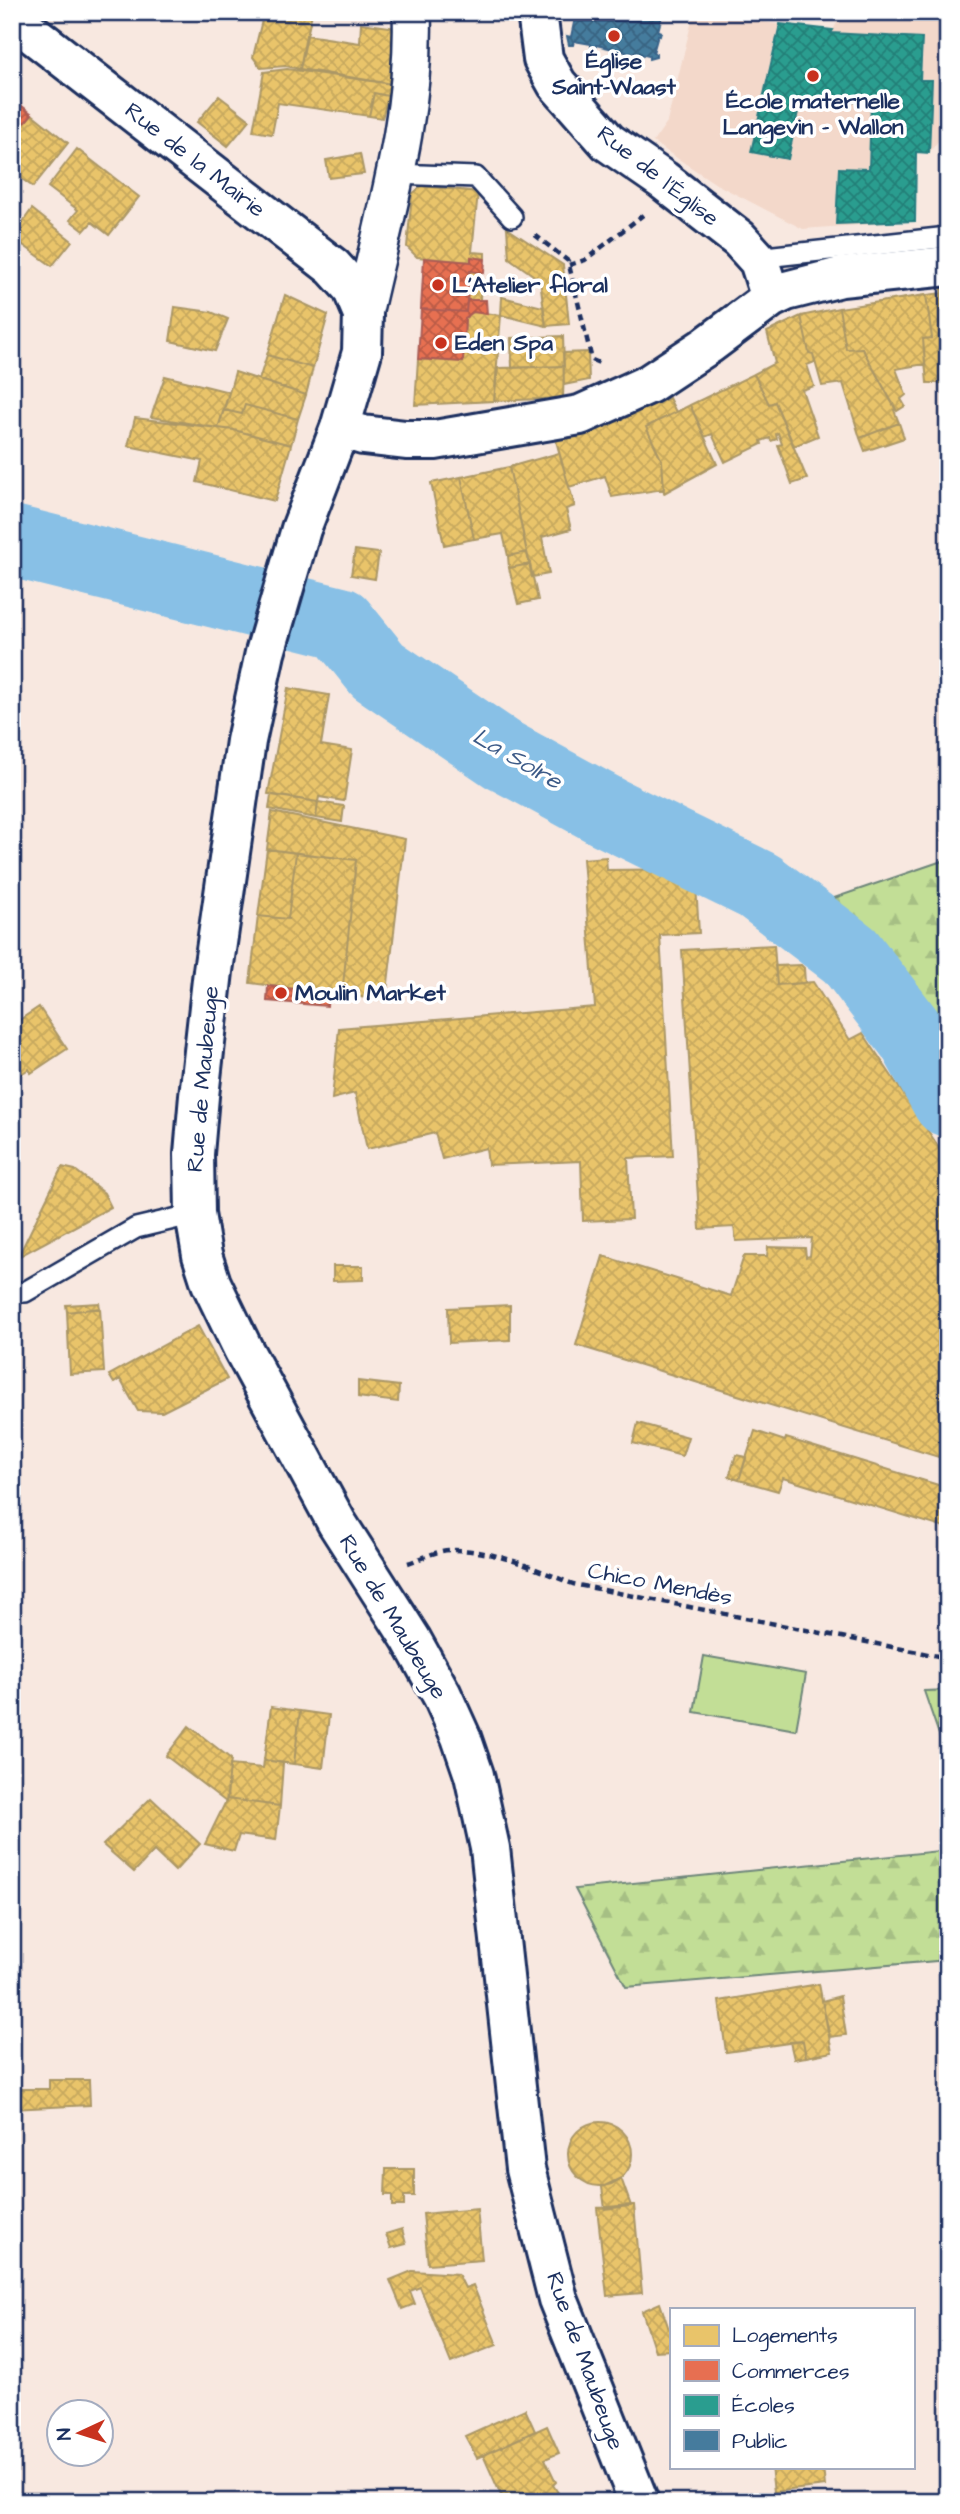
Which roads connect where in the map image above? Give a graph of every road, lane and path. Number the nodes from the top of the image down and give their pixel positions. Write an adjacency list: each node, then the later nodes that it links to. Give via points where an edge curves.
1 (412, 12): 4 (street, via 405,122)
2 (537, 12): 5 (street, Rue de l'Église, via 544,59 557,84 608,142)
3 (12, 18): 12 (street, Rue de la Mairie, via 334,267 352,288)
4 (391, 187): 6 (lane, via 476,177); 12 (street)
5 (675, 190): 8 (street, Rue de l'Église, via 739,239); 9 (path, via 585,260)
6 (512, 217): 9 (path)
7 (948, 237): 8 (lane)
8 (756, 258): 11 (street, Rue de l'Église)
9 (569, 265): 13 (path, via 592,360)
10 (948, 266): 11 (street, via 841,277)
11 (771, 298): 13 (street)
12 (363, 314): 14 (street, Rue de Maubeuge, via 362,352)
13 (649, 384): 14 (street, via 580,415 436,440 363,435)
14 (340, 428): 15 (street, Rue de Maubeuge, via 301,528 265,653 246,741 199,1096)
15 (195, 1214): 16 (lane, via 136,1228 25,1292); 17 (street, Rue de Maubeuge, via 202,1255 225,1312 289,1438)
16 (12, 1292)
17 (371, 1576): 18 (path, Chico Mendès, via 449,1550 475,1553 573,1584); 19 (street, Rue de Maubeuge, via 442,1695 474,1775 490,1848 525,2169 558,2300)
18 (948, 1658)
19 (639, 2502)

